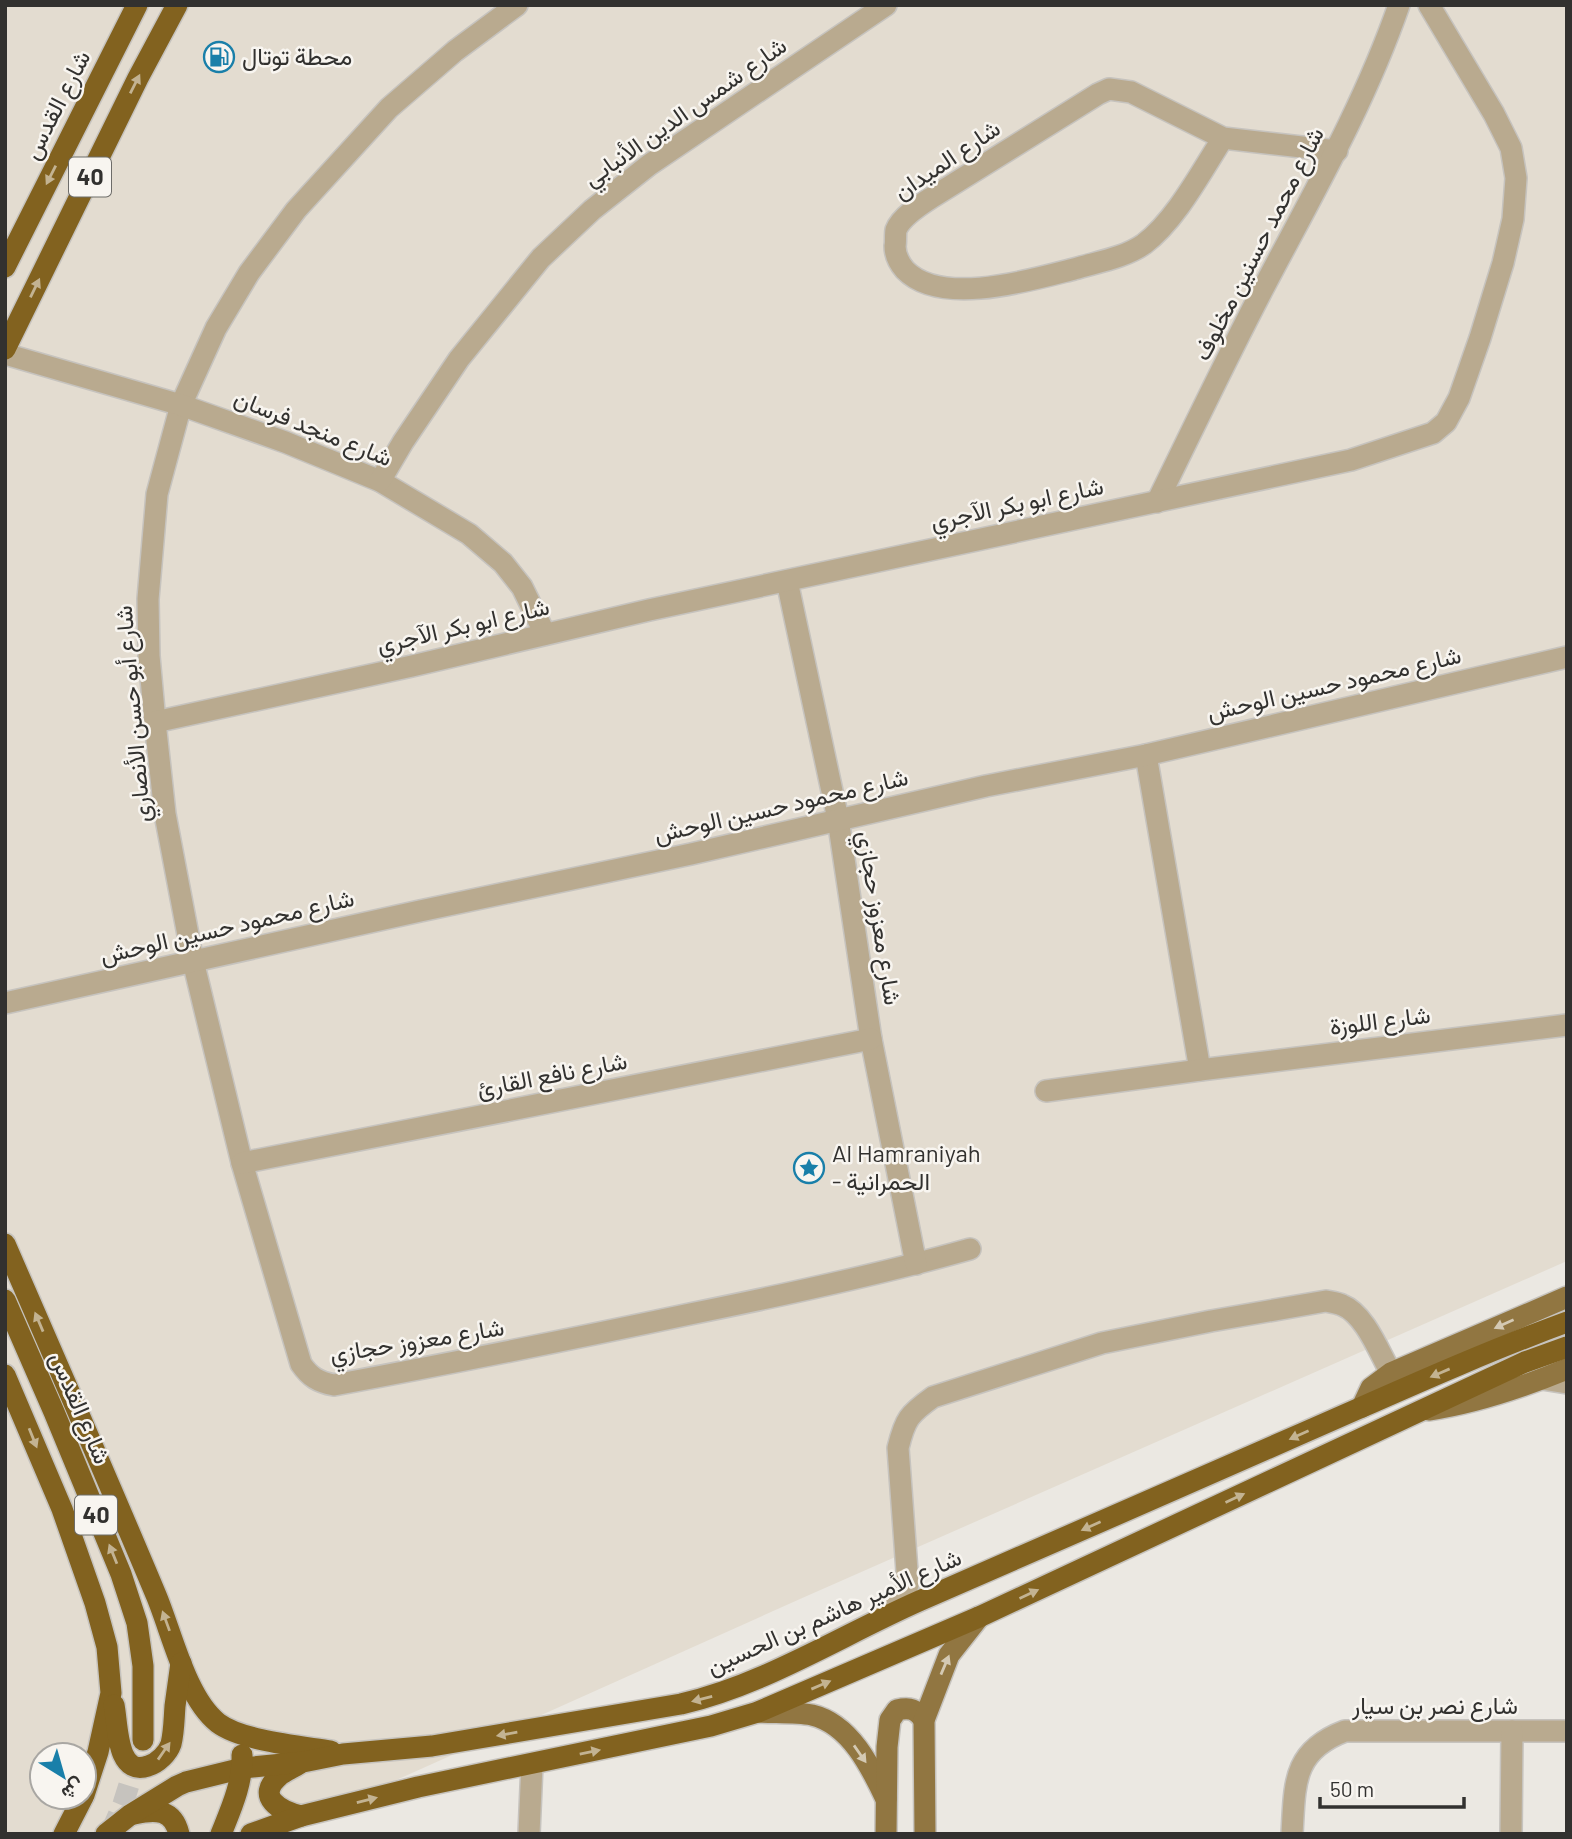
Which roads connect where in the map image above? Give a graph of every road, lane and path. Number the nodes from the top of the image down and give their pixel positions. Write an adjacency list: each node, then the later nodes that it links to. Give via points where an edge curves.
1 (137, 5): 9 (highway, شارع القدس / 40, one-way to 9)
2 (177, 5): 10 (highway, 40, one-way to 2)
3 (517, 5): 11 (street, شارع أبو حسن الأنصاري, via 389,108 296,210 249,273 216,328)
4 (886, 5): 12 (street, شارع شمس الدين الأنبابي, via 649,164 561,239 459,359)
5 (1399, 5): 8 (street, شارع محمد حسنين مخلوف)
6 (1429, 5): 13 (street, شارع ابو بكر الآجري, via 1494,114 1511,148 1516,178 1503,264 1459,398 1446,422 1433,433 1351,460)
7 (1223, 138): 7 (street, شارع الميدان, via 1131,92 1109,89 910,213 896,230 899,263 911,276 959,289 1014,285 1119,257 1156,234); 8 (street, شارع الميدان)
8 (1337, 151): 13 (street, شارع محمد حسنين مخلوف)
9 (5, 267)
10 (5, 352): 11 (street, شارع منجد فرسان)
11 (181, 405): 12 (street, شارع منجد فرسان); 17 (street, شارع أبو حسن الأنصاري, via 157,494 152,538 148,599)
12 (380, 481): 15 (street, شارع منجد فرسان, via 469,534 503,563 523,587)
13 (1157, 502): 14 (street, شارع ابو بكر الآجري)
14 (788, 581): 15 (street, شارع ابو بكر الآجري); 19 (street, شارع معزوز حجازي)
15 (545, 634): 17 (street, شارع ابو بكر الآجري)
16 (1567, 657): 18 (street, شارع محمود حسين الوحش)
17 (155, 722): 20 (street, شارع أبو حسن الأنصاري, via 166,814)
18 (1146, 755): 19 (street, شارع محمود حسين الوحش); 24 (street)
19 (838, 819): 20 (street, شارع محمود حسين الوحش); 23 (street, شارع معزوز حجازي)
20 (193, 961): 21 (street, شارع محمود حسين الوحش); 26 (street, شارع معزوز حجازي)
21 (5, 1003)
22 (1567, 1025): 24 (street, شارع اللوزة)
23 (871, 1039): 26 (street, شارع نافع القارئ); 29 (street, شارع معزوز حجازي)
24 (1200, 1070): 25 (street, شارع اللوزة)
25 (1046, 1091)
26 (242, 1163): 29 (street, شارع معزوز حجازي, via 301,1364 310,1377 334,1385 497,1355)
27 (5, 1244): 46 (highway, one-way to 27)
28 (970, 1248): 29 (street, شارع معزوز حجازي)
29 (916, 1264)
30 (1567, 1297): 35 (main road, one-way to 35)
31 (5, 1300): 53 (highway, شارع القدس / 40, one-way to 31, via 143,1666 137,1623 116,1562)
32 (1567, 1322): 39 (highway, شارع الأمير هاشم بن الحسين, one-way to 39)
33 (1567, 1347): 41 (highway)
34 (1567, 1369): 37 (main road)
35 (1391, 1373): 39 (main road, via 1371,1388); 42 (street, via 1362,1320 1341,1304 1326,1301 1102,1343 933,1397 914,1410 898,1448)
36 (5, 1375): 40 (highway, 40)
37 (1542, 1379): 38 (street); 41 (main road)
38 (1567, 1383)
39 (1362, 1407): 43 (highway, شارع الأمير هاشم بن الحسين, one-way to 43)
40 (12, 1408): 47 (highway, 40, one-way to 47, via 62,1509 107,1647)
41 (1420, 1412): 44 (highway, one-way to 41)
42 (907, 1571): 43 (street, via 918,1590); 45 (street, via 908,1585 902,1598)
43 (937, 1594): 45 (highway, شارع الأمير هاشم بن الحسين)
44 (979, 1617): 48 (highway, one-way to 44); 49 (main road, one-way to 44, via 949,1655)
45 (877, 1621): 55 (highway, شارع الأمير هاشم بن الحسين, one-way to 55, via 755,1680 681,1704 432,1746)
46 (181, 1662): 47 (highway, one-way to 46, via 124,1758 131,1765 149,1766 169,1748); 52 (highway, via 208,1713)
47 (111, 1693): 54 (highway, 40)
48 (758, 1712): 57 (highway, one-way to 48); 59 (main road, one-way to 59, via 813,1716 836,1727 874,1772)
49 (924, 1720): 59 (main road, via 917,1710 908,1708 897,1710 890,1720); 70 (main road)
50 (1512, 1731): 51 (street, شارع نصر بن سيار); 71 (street, شارع نصر بن سيار, via 1345,1731 1331,1736 1301,1766 1295,1783); 72 (street)
51 (1567, 1731)
52 (241, 1735): 55 (highway); 58 (highway)
53 (143, 1740)
54 (98, 1752)
55 (343, 1754): 56 (highway, شارع الأمير هاشم بن الحسين)
56 (303, 1762): 58 (highway, شارع الأمير هاشم بن الحسين); 62 (highway, via 280,1775 269,1794 279,1809)
57 (532, 1764): 62 (highway, one-way to 57); 68 (street)
58 (243, 1768): 61 (highway, شارع الأمير هاشم بن الحسين, via 187,1782); 66 (highway)
59 (886, 1799): 69 (main road)
60 (76, 1811): 63 (highway, 40)
61 (130, 1815): 64 (highway, شارع الأمير هاشم بن الحسين); 65 (highway, via 166,1814)
62 (301, 1816): 67 (highway)
63 (64, 1834)
64 (106, 1834)
65 (179, 1834)
66 (221, 1834)
67 (251, 1834)
68 (529, 1834)
69 (886, 1834)
70 (925, 1834)
71 (1292, 1834)
72 (1511, 1834)

